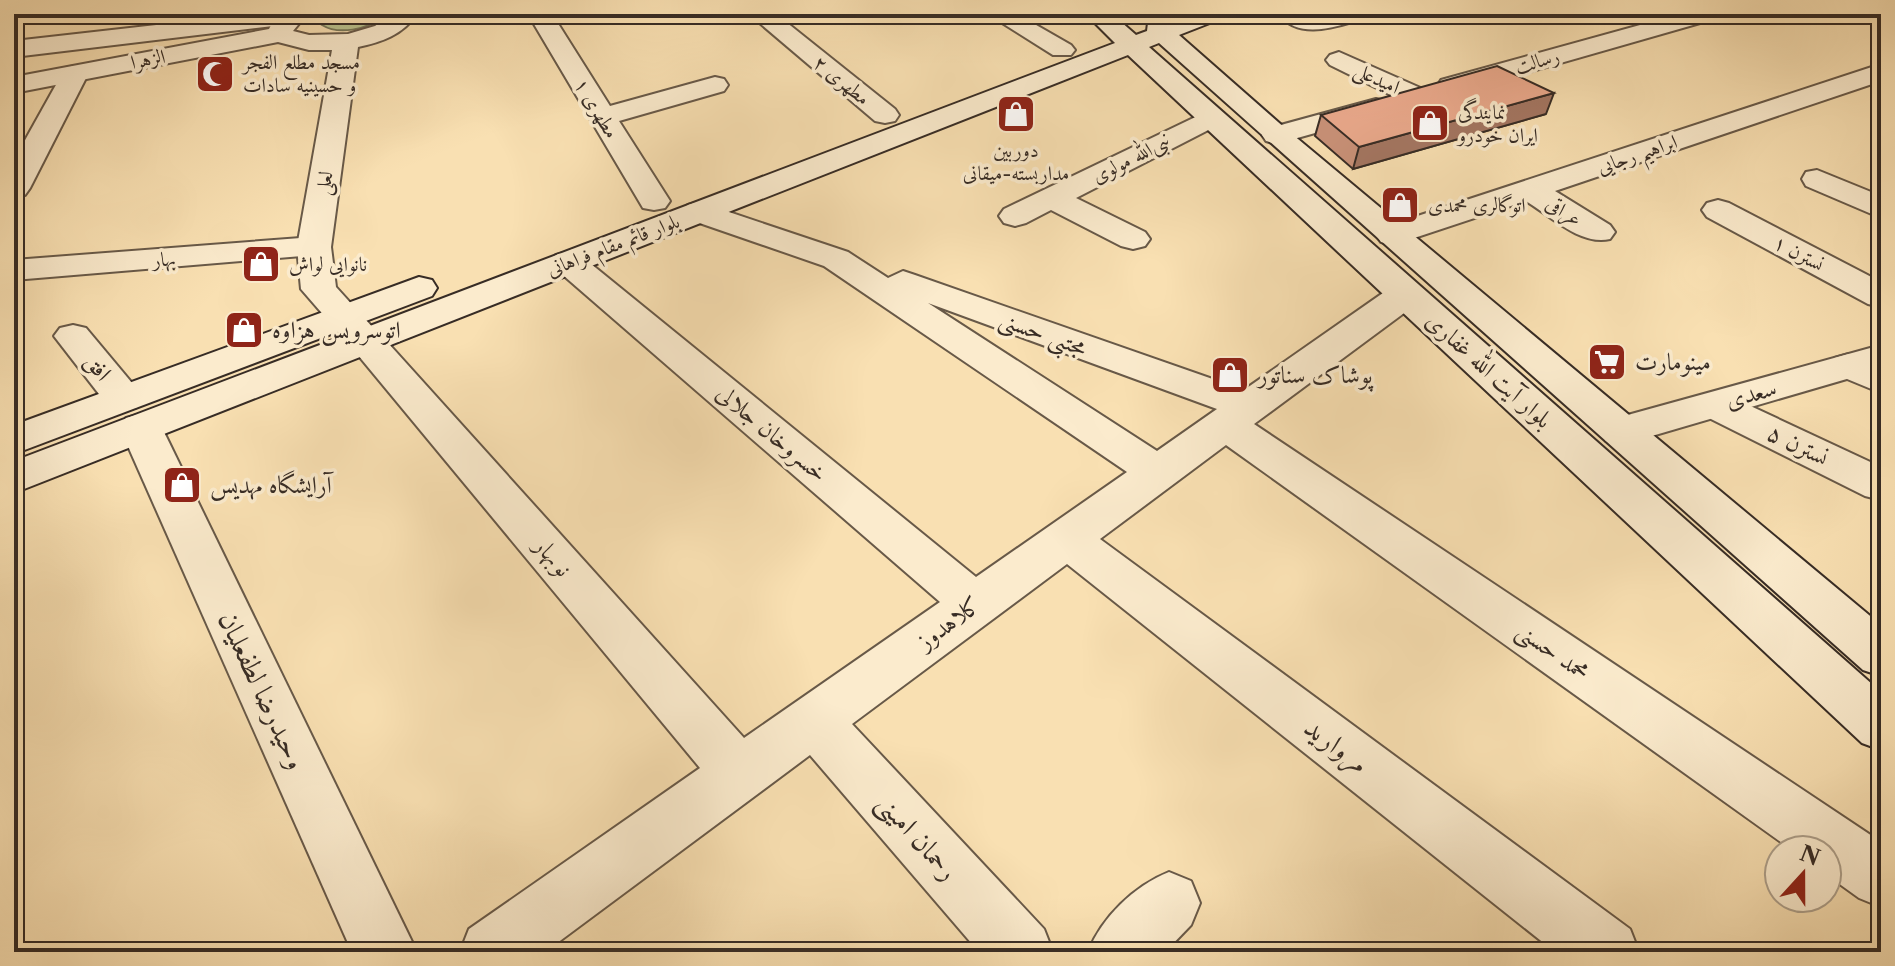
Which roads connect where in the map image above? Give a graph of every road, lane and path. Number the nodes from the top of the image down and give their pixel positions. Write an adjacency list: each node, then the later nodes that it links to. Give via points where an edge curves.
1 (405, 14): 11 (street, via 392,27)
2 (540, 14): 21 (street, مطهری ۱)
3 (761, 14): 20 (street, مطهری ۲)
4 (1000, 14): 13 (street)
5 (1212, 14): 10 (street, بلوار قائم مقام فراهانی)
6 (1291, 14): 7 (street, via 1316,24)
7 (1355, 14)
8 (1706, 14): 19 (street, رسالت)
9 (290, 22): 11 (street, via 299,42); 12 (street); 16 (street, الزهرا)
10 (1137, 24): 13 (street, بلوار قائم مقام فراهانی); 22 (street, بلوار آیت الله غفاری); 23 (street, بلوار آیت الله غفاری); 31 (street, بلوار قائم مقام فراهانی)
11 (346, 41): 36 (street, لعلی)
12 (14, 49)
13 (1062, 50): 20 (street, بلوار قائم مقام فراهانی)
14 (1339, 60): 19 (street, امیدعلی)
15 (1881, 72): 26 (street, ابراهیم رجایی)
16 (75, 74): 17 (street, الزهرا); 25 (street)
17 (14, 85)
18 (715, 85): 21 (street)
19 (1415, 96): 23 (street, رسالت)
20 (885, 115): 28 (street, بلوار قائم مقام فراهانی)
21 (602, 117): 28 (street, مطهری ۱)
22 (1210, 118): 27 (street, نبی‌الله مولوی); 40 (street, بلوار آیت الله غفاری)
23 (1276, 135): 34 (street, بلوار آیت الله غفاری)
24 (1817, 179): 29 (street)
25 (14, 188)
26 (1529, 189): 33 (street, عراقی); 34 (street, ابراهیم رجایی)
27 (1052, 198): 32 (street, نبی‌الله مولوی); 35 (street, نبی‌الله مولوی)
28 (654, 201): 42 (street, بلوار قائم مقام فراهانی)
29 (1881, 208)
30 (1718, 210): 41 (street, نسترن ۱)
31 (699, 212): 37 (street, مجتبی حسنی); 38 (street, بلوار قائم مقام فراهانی)
32 (1015, 216)
33 (1598, 232)
34 (1393, 235): 48 (street, بلوار آیت الله غفاری)
35 (1133, 239)
36 (314, 247): 39 (street, بهار); 42 (street, لعلی, via 319,289)
37 (836, 259): 47 (street, مجتبی حسنی); 50 (street, مجتبی حسنی)
38 (568, 262): 42 (street, بلوار قائم مقام فراهانی); 54 (street, خسروخان جلالی)
39 (14, 270)
40 (1406, 294): 47 (street, کلاهدوز); 57 (street, بلوار آیت الله غفاری)
41 (1881, 296)
42 (354, 328): 46 (street, بلوار قائم مقام فراهانی); 58 (street, نوبهار)
43 (73, 336): 46 (street, افق)
44 (1870, 368): 45 (street, سعدی)
45 (1715, 405): 48 (street, سعدی); 52 (street, نسترن ۵)
46 (132, 413): 49 (street, بلوار قائم مقام فراهانی); 51 (street, بلوار قائم مقام فراهانی); 61 (street, وحیدرضا لطفعلیان)
47 (1237, 416): 50 (street, کلاهدوز); 59 (street, محمد حسنی)
48 (1621, 431): 55 (street, بلوار آیت الله غفاری)
49 (14, 440)
50 (1158, 472): 53 (street, کلاهدوز)
51 (14, 478)
52 (1881, 485)
53 (1066, 538): 54 (street, کلاهدوز); 65 (street, مروارید)
54 (976, 604): 56 (street, کلاهدوز)
55 (1881, 655)
56 (814, 720): 58 (street, کلاهدوز); 63 (street, رحمان امینی)
57 (1881, 726)
58 (740, 774): 62 (street, کلاهدوز)
59 (1881, 877)
60 (1169, 903): 64 (street)
61 (385, 952)
62 (492, 952)
63 (1021, 952)
64 (1120, 952)
65 (1607, 952)

